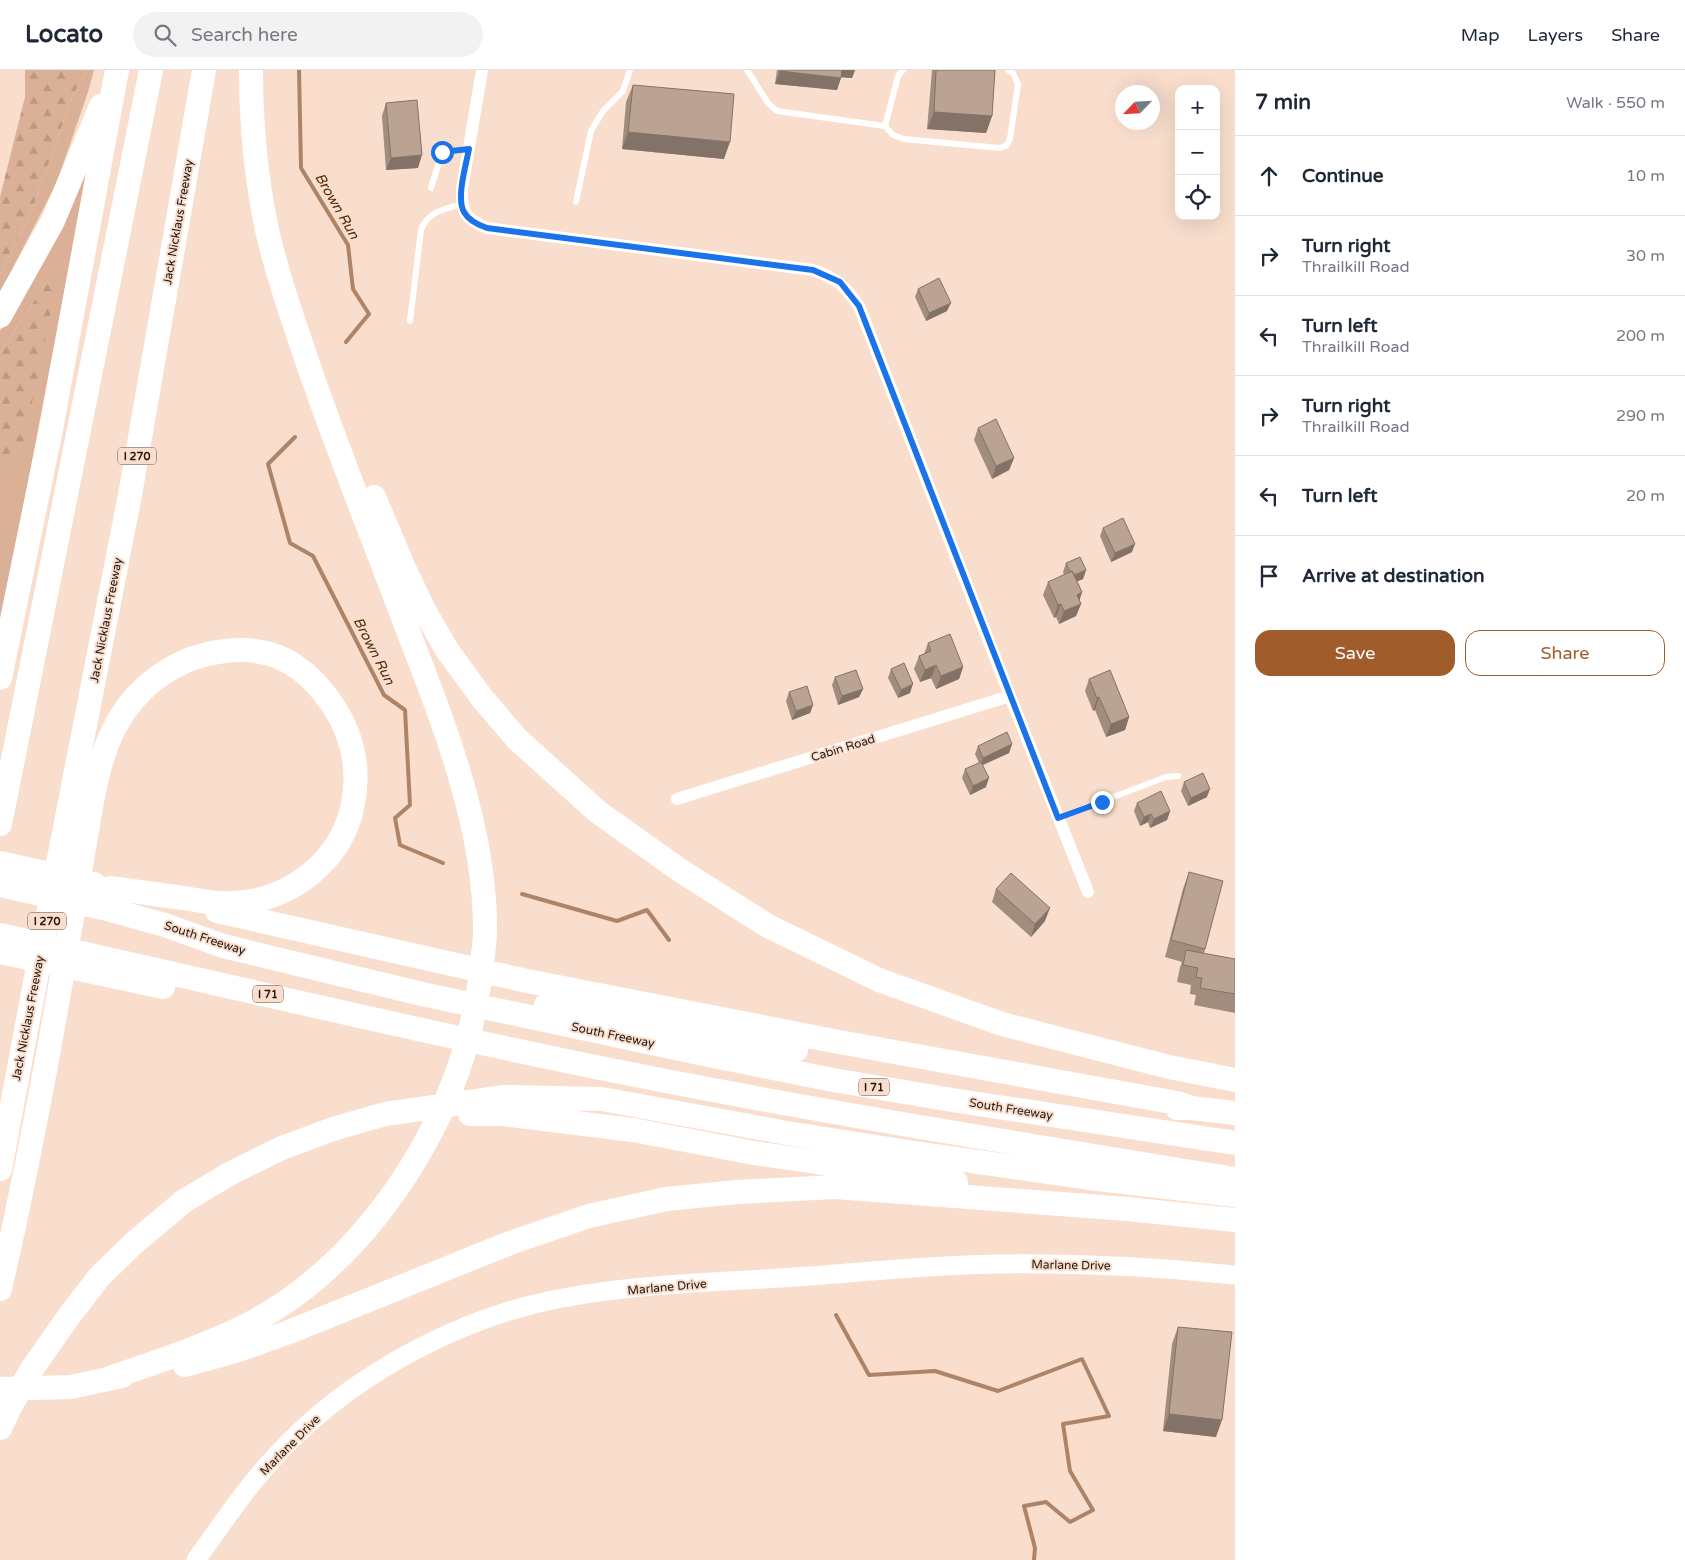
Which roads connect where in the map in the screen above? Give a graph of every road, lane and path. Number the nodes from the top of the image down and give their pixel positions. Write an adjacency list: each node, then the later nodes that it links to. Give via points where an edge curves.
1 (116, 70): 16 (highway, via 53,221); 18 (highway, via 52,419)
2 (150, 70): 23 (highway)
3 (204, 70): 37 (highway, Jack Nicklaus Freeway / I 270, via 130,495)
4 (251, 70): 15 (highway, via 260,188)
5 (482, 70): 11 (street)
6 (630, 70): 13 (lane, via 623,91 602,111 591,131)
7 (747, 70): 10 (lane, via 768,103 777,111)
8 (903, 70): 10 (lane, via 898,76)
9 (1008, 70): 10 (lane, via 1018,84 1007,145 1000,148 904,139 893,135)
10 (885, 126)
11 (469, 149): 12 (lane, via 442,152); 14 (street)
12 (431, 188)
13 (576, 202)
14 (461, 204): 17 (lane, via 425,220); 19 (street, via 464,213 474,223 487,228 813,270 840,282 859,306)
15 (289, 308): 33 (highway, via 403,566 447,650 517,738 598,812 681,871 768,926 879,980 1002,1024); 44 (highway, via 321,402 432,692 462,783 481,864 485,932 479,993 468,1043 446,1104 419,1154 382,1208 323,1274 242,1328 178,1355)
16 (0, 316)
17 (410, 321)
18 (0, 678)
19 (1010, 696): 21 (street, Cabin Road); 22 (street)
20 (1178, 776): 22 (lane)
21 (677, 799)
22 (1058, 818): 26 (street)
23 (0, 824)
24 (0, 864): 27 (highway)
25 (0, 885): 27 (highway, South Freeway / I 71)
26 (1088, 892)
27 (107, 898): 31 (highway); 31 (highway, South Freeway / I 71, via 165,925 223,946); 43 (highway, via 245,902 288,888 316,870 329,857 348,826 355,791 354,756 342,720 309,677 272,654 244,650 185,661 158,676 134,699 114,729 94,791 20,1201)
28 (0, 935): 30 (highway, I 71)
29 (0, 952): 30 (highway)
30 (119, 970): 38 (highway, I 71, via 414,1033 690,1085)
31 (424, 976): 32 (highway, South Freeway / I 71); 32 (highway)
32 (520, 998): 35 (highway, via 838,1042 1192,1108); 36 (highway, South Freeway / I 71, via 834,1080)
33 (1235, 1080)
34 (503, 1105): 39 (highway, via 602,1099 915,1153); 40 (highway, via 754,1153); 46 (highway, via 385,1114 333,1129 282,1148 184,1201 100,1276 42,1354)
35 (1235, 1113)
36 (1235, 1143)
37 (0, 1169)
38 (1235, 1179)
39 (1235, 1195)
40 (1127, 1209): 41 (highway); 44 (highway, via 835,1187 666,1199 589,1216 510,1242 236,1351)
41 (1235, 1220)
42 (1235, 1275): 47 (street, Marlane Drive, via 1111,1266 1000,1264 661,1286 578,1296 523,1307 428,1344 342,1396 271,1461)
43 (0, 1289)
44 (107, 1379): 45 (highway, via 71,1387)
45 (0, 1388)
46 (0, 1428)
47 (196, 1560)

